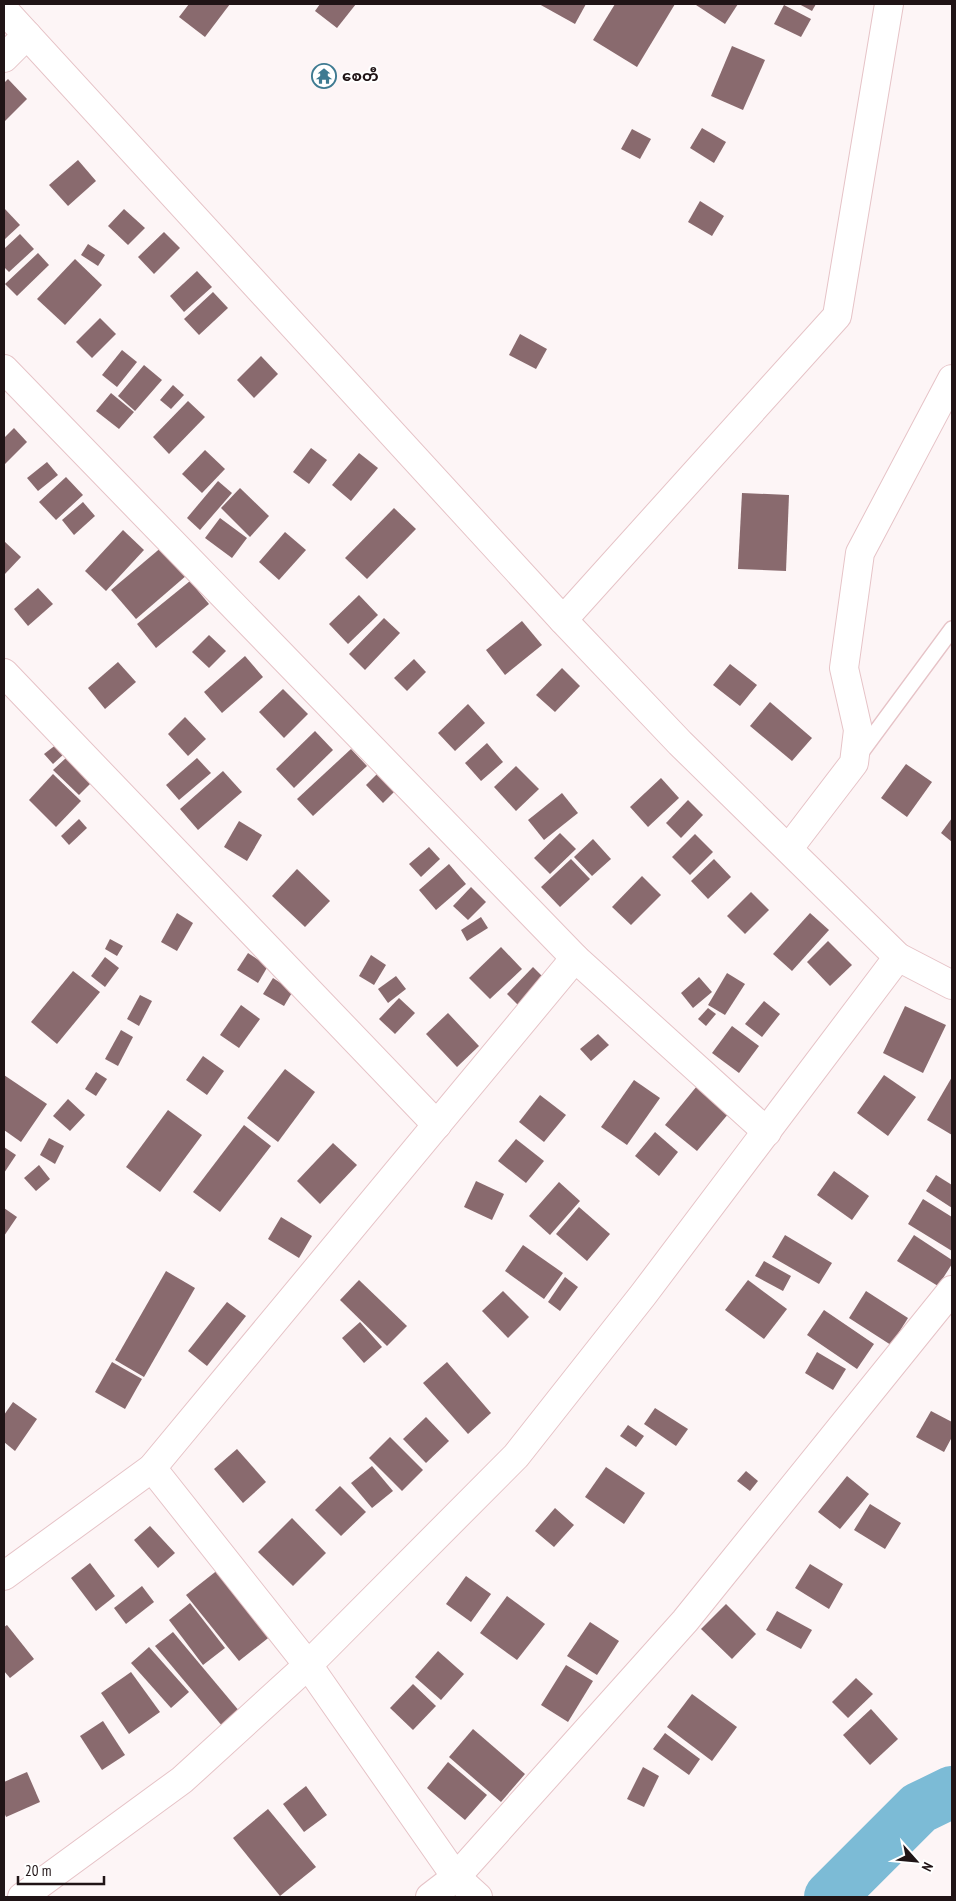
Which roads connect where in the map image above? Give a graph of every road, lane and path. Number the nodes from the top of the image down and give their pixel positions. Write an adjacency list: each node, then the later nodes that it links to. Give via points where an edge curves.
1 (889, 4): 7 (street, via 837,316)
2 (4, 10): 3 (street)
3 (27, 35): 4 (street); 7 (street)
4 (4, 58)
5 (4, 369): 13 (street)
6 (952, 379): 10 (street, via 860,553 844,668 858,730)
7 (563, 620): 11 (street, via 680,743)
8 (952, 629): 10 (lane)
9 (4, 673): 15 (street)
10 (854, 763): 11 (street)
11 (789, 848): 12 (street)
12 (898, 957): 14 (street); 16 (street)
13 (574, 958): 15 (street); 16 (street)
14 (952, 985)
15 (437, 1125): 18 (street)
16 (767, 1132): 20 (street, via 516,1456)
17 (952, 1290): 21 (street, via 685,1621)
18 (152, 1468): 19 (street); 20 (street)
19 (4, 1576)
20 (308, 1665): 21 (street); 22 (street, via 182,1780)
21 (456, 1877): 23 (street); 24 (street)
22 (22, 1897)
23 (430, 1897)
24 (478, 1897)

